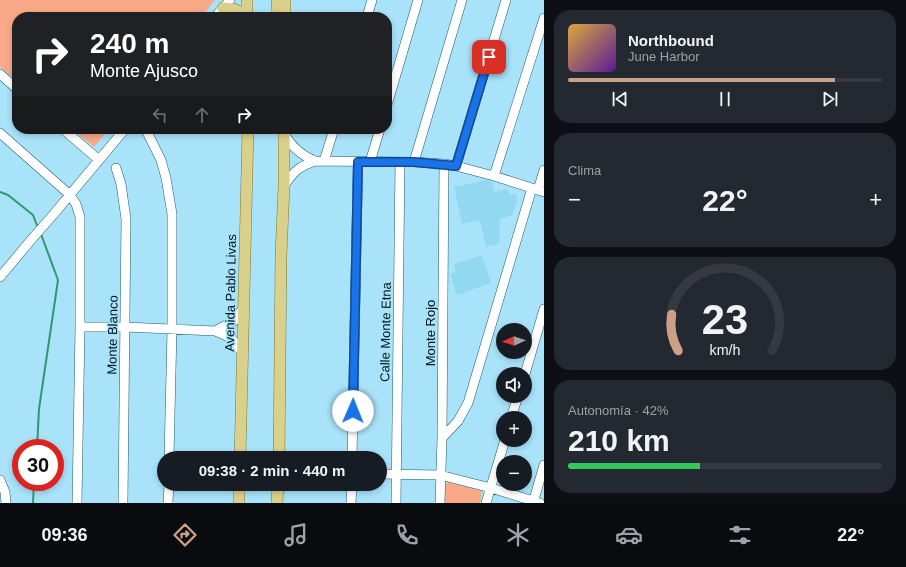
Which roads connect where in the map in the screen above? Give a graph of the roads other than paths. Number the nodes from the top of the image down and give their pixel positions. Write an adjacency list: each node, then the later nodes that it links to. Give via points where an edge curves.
1 (277, 0): 11 (main road)
2 (285, 0): 12 (main road)
3 (372, 0): 13 (street)
4 (418, 0): 17 (street)
5 (462, 0): 32 (street)
6 (506, 0): 34 (street)
7 (248, 1): 10 (main road)
8 (223, 8): 9 (main road)
9 (239, 12)
10 (247, 12)
11 (278, 12)
12 (285, 12)
13 (368, 12)
14 (544, 18): 37 (street)
15 (0, 74): 16 (street)
16 (12, 85)
17 (392, 88)
18 (0, 133): 40 (street)
19 (69, 134): 27 (street)
20 (121, 134): 27 (street)
21 (148, 134): 46 (street, via 164,172 172,208)
22 (248, 134): 42 (main road, Avenida Pablo Livas)
23 (284, 134): 38 (main road)
24 (285, 134): 28 (street, via 288,142 304,157)
25 (332, 134): 28 (street)
26 (378, 134): 30 (street)
27 (99, 160): 40 (street)
28 (320, 161): 29 (street); 38 (street, via 305,164 295,170)
29 (358, 162): 30 (street); 55 (street)
30 (370, 162): 31 (street)
31 (400, 162): 32 (street); 58 (street, Calle Monte Etna)
32 (414, 162): 33 (street)
33 (444, 164): 34 (street); 50 (street, Monte Rojo)
34 (456, 166): 37 (street)
35 (116, 168): 45 (street, Monte Blanco, via 126,219)
36 (544, 170): 39 (street)
37 (494, 176): 39 (street)
38 (284, 186): 54 (main road, via 281,255)
39 (538, 190): 50 (street, via 468,402 458,421)
40 (70, 195): 41 (street); 44 (street, via 80,217)
41 (0, 277)
42 (244, 308): 47 (street, via 234,321); 48 (main road, Avenida Pablo Livas)
43 (544, 309): 49 (street)
44 (80, 327): 45 (street); 68 (street)
45 (125, 327): 46 (street); 69 (street, Monte Blanco)
46 (172, 329): 47 (street); 52 (street)
47 (215, 331): 48 (street, via 231,338)
48 (242, 353): 53 (main road, Avenida Pablo Livas)
49 (527, 367)
50 (442, 438): 59 (street, Monte Rojo)
51 (503, 447): 61 (street)
52 (169, 451)
53 (240, 451)
54 (281, 451)
55 (352, 451)
56 (544, 465): 66 (street)
57 (387, 474): 58 (street)
58 (397, 474): 59 (street); 74 (street, Calle Monte Etna)
59 (440, 475): 61 (street); 75 (street, Monte Rojo)
60 (0, 480): 67 (street)
61 (491, 488): 66 (street); 76 (street)
62 (169, 491): 70 (street)
63 (240, 491): 71 (main road)
64 (279, 491): 72 (main road)
65 (352, 491): 73 (street)
66 (536, 502)
67 (6, 503)
68 (76, 503)
69 (123, 503)
70 (168, 503)
71 (239, 503)
72 (277, 503)
73 (351, 503)
74 (396, 503)
75 (440, 503)
76 (486, 503)

